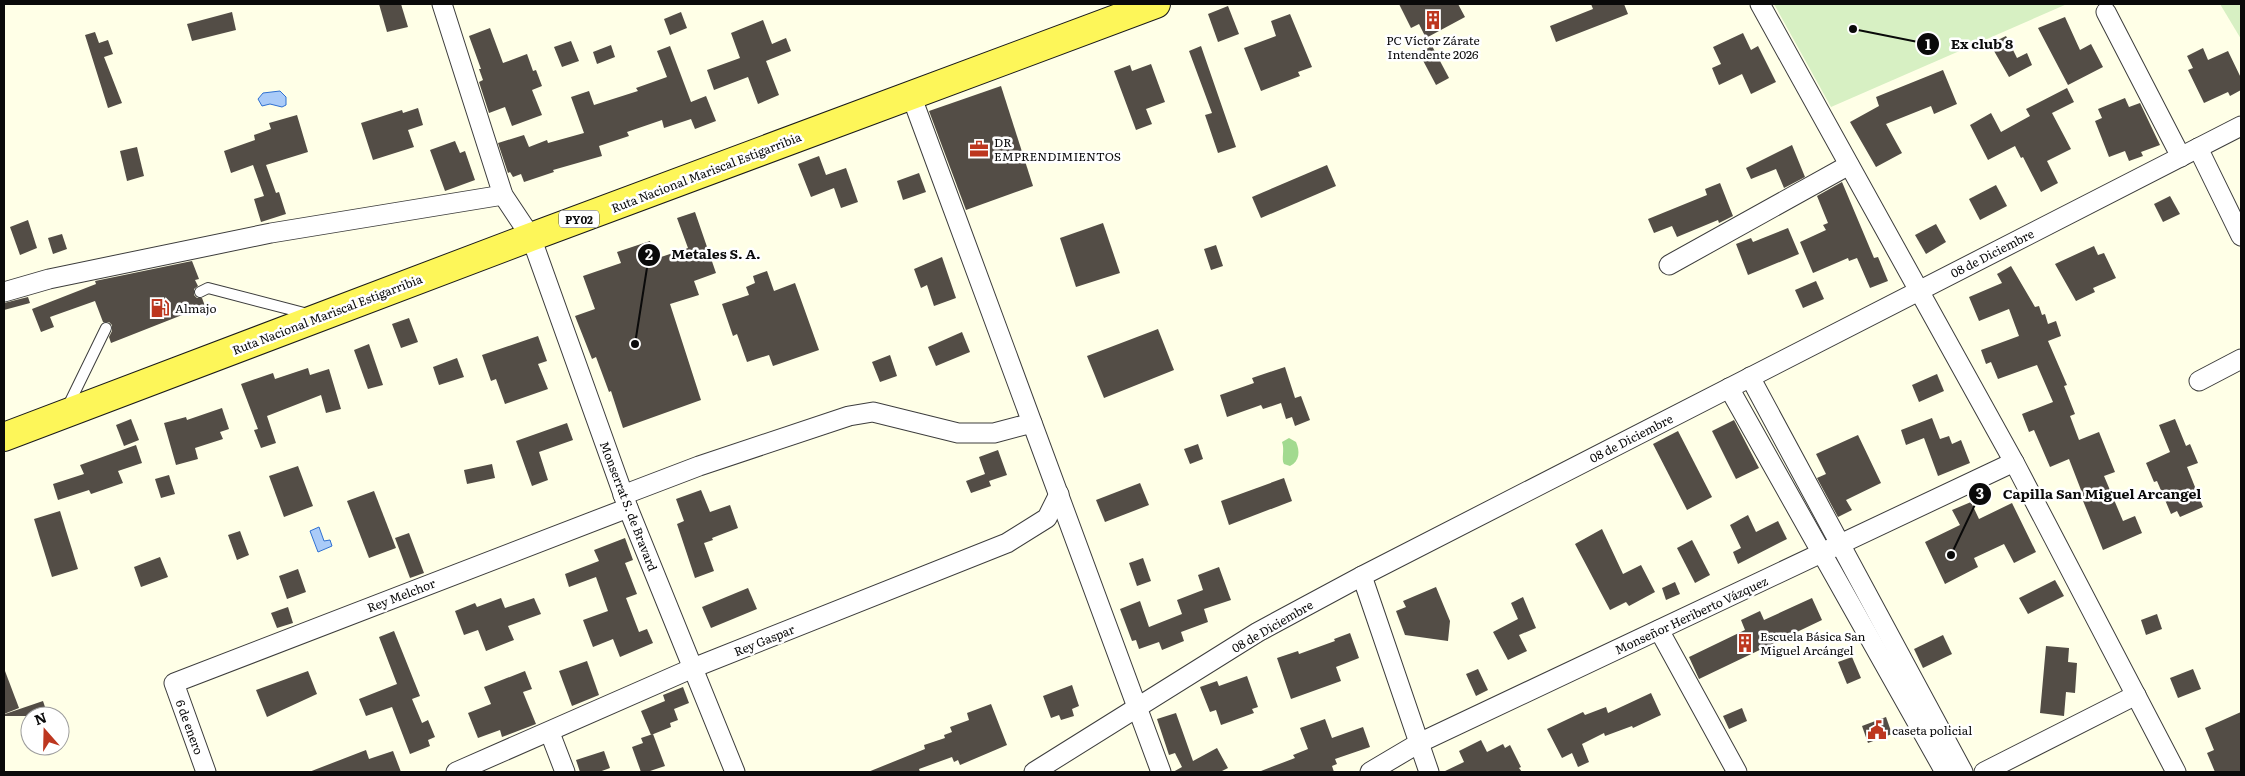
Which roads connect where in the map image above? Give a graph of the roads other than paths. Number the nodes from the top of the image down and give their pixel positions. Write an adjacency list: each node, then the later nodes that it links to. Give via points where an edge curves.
1 (442, 4): 10 (street, Monserrat S. de Bravard)
2 (1156, 4): 5 (main road, Ruta Nacional Mariscal Estigarribia / PY02)
3 (1760, 4): 9 (street)
4 (2106, 12): 8 (street)
5 (911, 95): 12 (main road, Ruta Nacional Mariscal Estigarribia / PY02); 24 (street)
6 (2241, 126): 7 (street, 08 de Diciembre)
7 (2198, 148): 8 (street, 08 de Diciembre); 11 (street)
8 (2181, 157): 14 (street, 08 de Diciembre)
9 (1849, 165): 13 (street); 14 (street)
10 (503, 195): 12 (street, Monserrat S. de Bravard); 15 (street, via 271,233 49,279)
11 (2241, 236)
12 (531, 237): 17 (main road, Ruta Nacional Mariscal Estigarribia / PY02); 28 (street, Monserrat S. de Bravard)
13 (1669, 265)
14 (1919, 290): 20 (street, 08 de Diciembre); 26 (street)
15 (4, 292)
16 (200, 292): 17 (lane, via 208,288)
17 (319, 317): 23 (main road, Ruta Nacional Mariscal Estigarribia / PY02)
18 (106, 328): 23 (lane)
19 (2241, 359): 21 (street)
20 (1750, 377): 22 (street, 08 de Diciembre); 29 (street)
21 (2199, 381)
22 (1728, 388): 30 (street); 31 (street, 08 de Diciembre)
23 (64, 414): 25 (main road, Ruta Nacional Mariscal Estigarribia / PY02)
24 (1032, 423): 27 (street); 28 (street, Rey Melchor, via 994,433 958,433 873,412 849,416 708,463)
25 (4, 437)
26 (2014, 462): 29 (street, Monseñor Heriberto Vázquez); 35 (street)
27 (1059, 494): 33 (street, Rey Gaspar, via 1047,518 1007,543); 36 (street)
28 (626, 501): 33 (street, Monserrat S. de Bravard); 34 (street, Rey Melchor)
29 (1839, 545): 30 (street, Monseñor Heriberto Vázquez); 49 (street)
30 (1822, 553): 32 (street, Monseñor Heriberto Vázquez); 48 (street)
31 (1362, 576): 36 (street, 08 de Diciembre, via 1258,632); 38 (street)
32 (1659, 630): 38 (street, Monseñor Heriberto Vázquez); 47 (street)
33 (693, 668): 37 (street, Rey Gaspar); 42 (street, Monserrat S. de Bravard)
34 (174, 682): 39 (street, 6 de enero)
35 (2136, 695): 50 (street); 51 (street)
36 (1138, 708): 43 (street, 08 de Diciembre); 44 (street)
37 (550, 732): 40 (street, Rey Gaspar); 41 (street)
38 (1419, 743): 45 (street, Monseñor Heriberto Vázquez); 46 (street)
39 (206, 772)
40 (456, 772)
41 (565, 772)
42 (735, 772)
43 (1034, 772)
44 (1161, 772)
45 (1370, 772)
46 (1429, 772)
47 (1737, 772)
48 (1945, 772)
49 (1963, 772)
50 (1984, 772)
51 (2176, 772)

